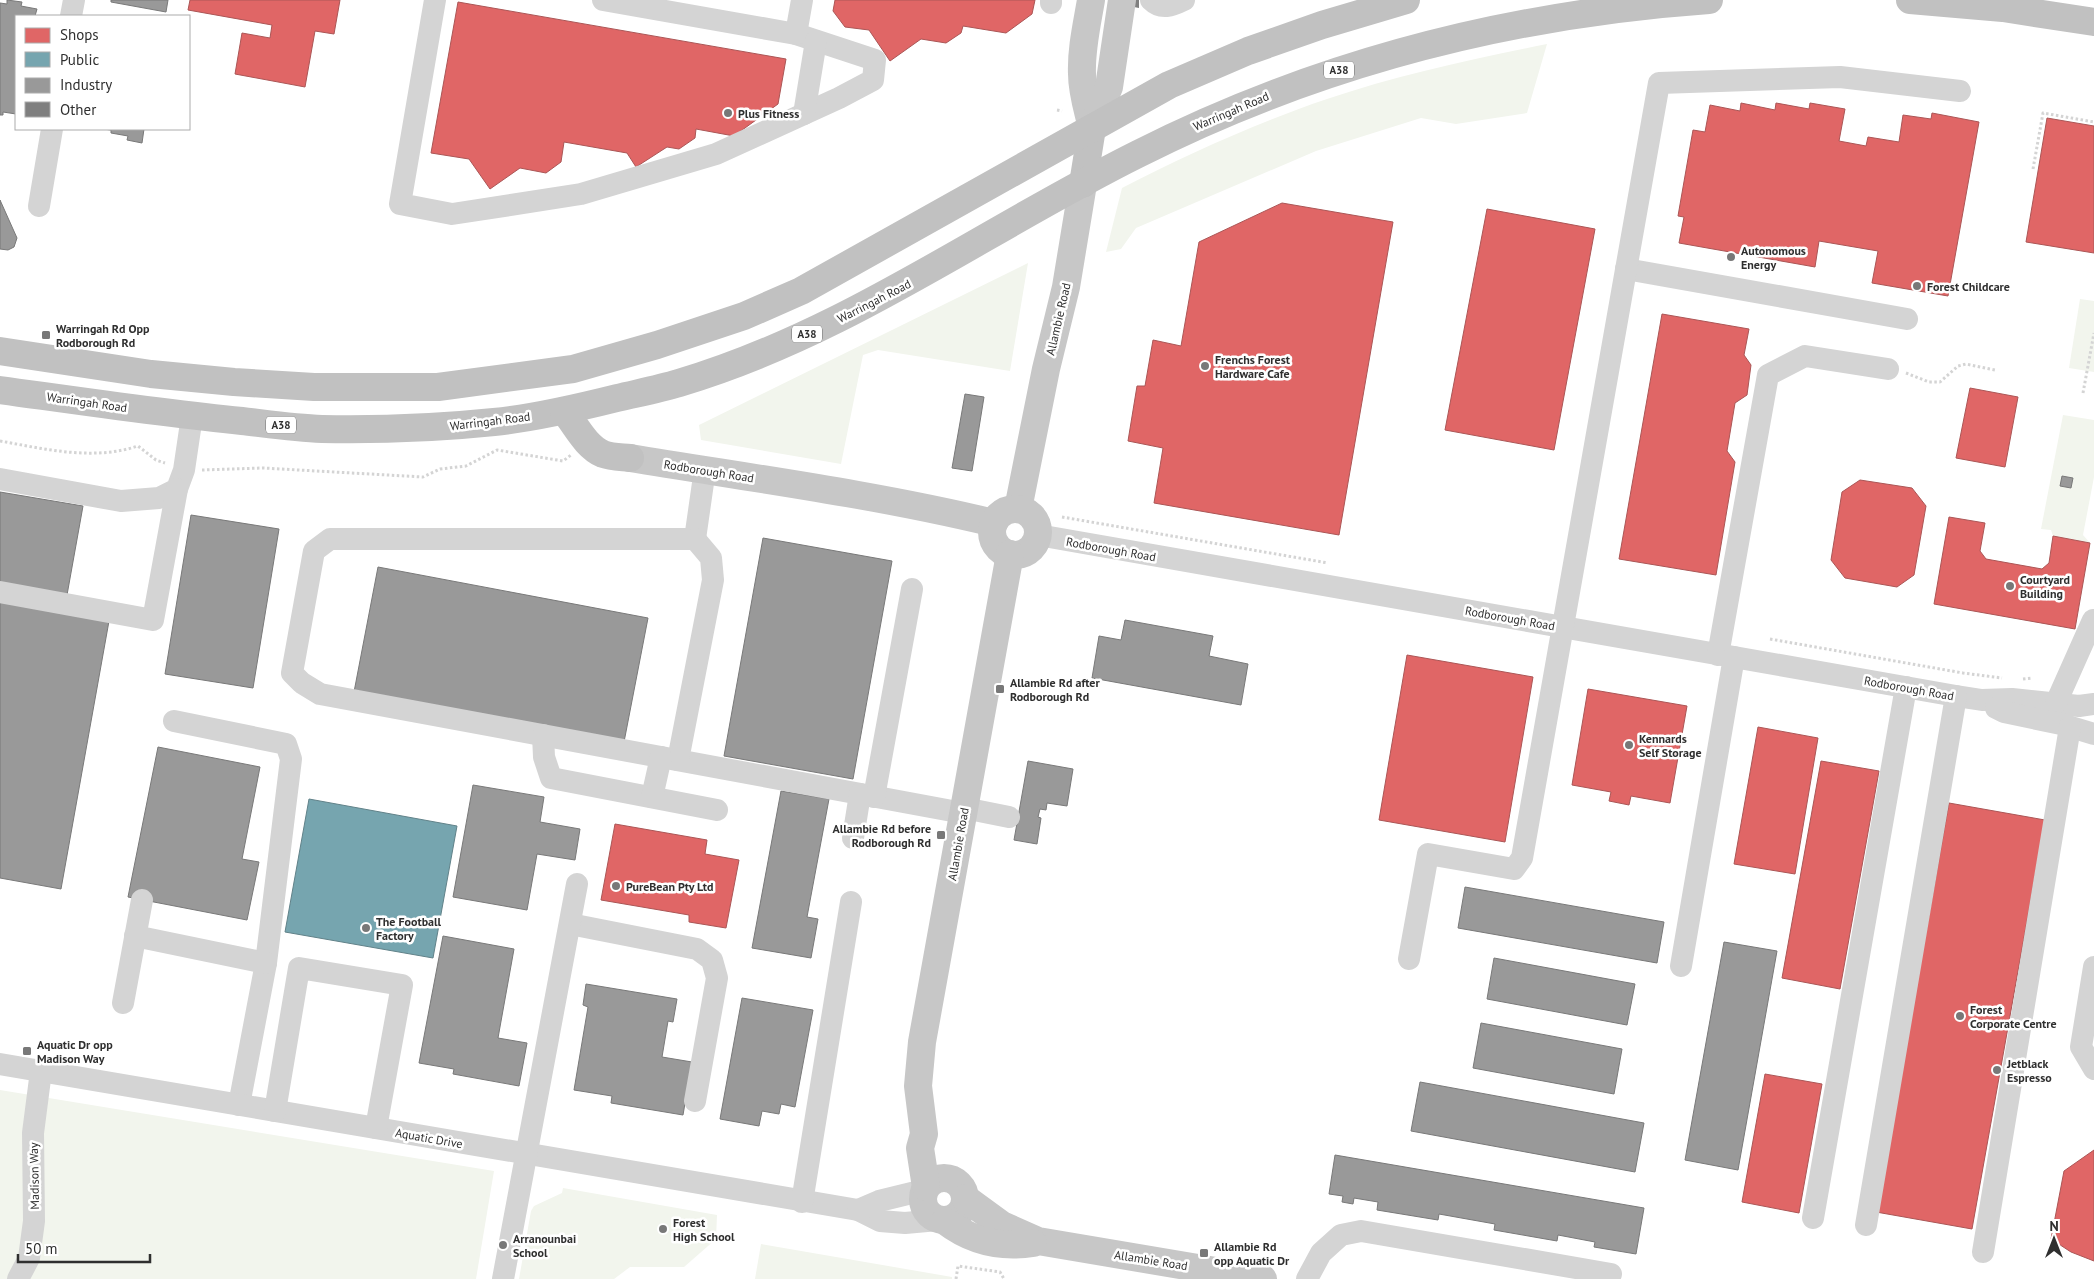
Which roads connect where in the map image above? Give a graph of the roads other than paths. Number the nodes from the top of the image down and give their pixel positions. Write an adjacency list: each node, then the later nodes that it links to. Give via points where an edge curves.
1 (74, 0): 13 (street)
2 (435, 0): 17 (street, via 400,204 452,214 581,194 716,154)
3 (603, 0): 15 (street)
4 (802, 0): 15 (street)
5 (1091, 0): 18 (main road, Allambie Road, via 1082,74 1084,99)
6 (1122, 0): 18 (main road, Allambie Road, via 1109,87)
7 (1150, 0): 8 (street, via 1159,6 1169,7)
8 (1184, 0)
9 (1406, 0): 18 (highway, via 1248,51 1169,85)
10 (1709, 0): 12 (highway, Warringah Road / A38)
11 (1910, 0): 14 (highway, via 2003,8)
12 (1663, 2): 20 (highway, Warringah Road / A38, via 1554,18 1439,41 1369,61 1281,90 1197,126)
13 (71, 15)
14 (2094, 22)
15 (806, 37): 17 (street); 17 (street, via 875,60 873,80)
16 (1960, 91): 22 (street, via 1840,76 1659,83)
17 (804, 114)
18 (1092, 128): 20 (highway, Allambie Road); 24 (highway, via 801,291 744,316 573,369 438,387 314,387 151,374)
19 (52, 130): 21 (street)
20 (1083, 184): 27 (highway, Warringah Road / A38, via 907,284 815,331 678,384); 33 (main road, Allambie Road, via 1066,287)
21 (39, 206)
22 (1626, 269): 23 (street); 41 (street)
23 (1907, 319)
24 (0, 351)
25 (1888, 369): 42 (street, via 1805,356 1768,375)
26 (0, 390): 28 (highway, Warringah Road / A38)
27 (564, 411): 28 (highway, Warringah Road / A38, via 498,422 425,428 318,429); 29 (highway, via 597,450)
28 (192, 416): 32 (street)
29 (630, 458): 30 (main road, Rodborough Road)
30 (705, 469): 34 (main road, Rodborough Road, via 951,512); 36 (street)
31 (0, 479): 32 (street, via 121,501 159,498)
32 (181, 480): 39 (street, via 153,620)
33 (1018, 509): 34 (main road, via 1003,512); 35 (main road, via 1036,521)
34 (994, 523): 37 (main road, via 994,543)
35 (1038, 535): 37 (main road, via 1025,553); 41 (street, Rodborough Road)
36 (695, 539): 51 (street, via 330,539 314,551 292,673 302,683 320,694); 52 (street, via 711,558 713,580)
37 (1010, 554): 56 (main road, Allambie Road)
38 (912, 589): 53 (street)
39 (0, 592)
40 (2093, 620): 46 (street)
41 (1564, 628): 42 (street, Rodborough Road); 64 (street, via 1522,858 1514,869 1428,854)
42 (1726, 656): 43 (street, Rodborough Road); 66 (street)
43 (1906, 688): 44 (street, Rodborough Road); 80 (street)
44 (1956, 696): 45 (street, Rodborough Road); 82 (street)
45 (1982, 700): 46 (street, Rodborough Road); 49 (street, Rodborough Road, via 2004,712)
46 (2056, 703): 47 (street, Rodborough Road)
47 (2094, 704)
48 (174, 721): 65 (street, via 286,744 291,760)
49 (2070, 727): 50 (street, Rodborough Road); 84 (street)
50 (2094, 734)
51 (543, 735): 52 (street); 54 (street, via 544,756 551,778)
52 (669, 759): 53 (street); 54 (street)
53 (867, 796): 56 (street); 58 (street)
54 (652, 797): 55 (street)
55 (718, 810)
56 (964, 811): 57 (street); 77 (main road, Allambie Road, via 922,1042 918,1086 924,1134 920,1148)
57 (1009, 817)
58 (853, 838)
59 (577, 884): 62 (street)
60 (142, 900): 63 (street)
61 (850, 902): 78 (street)
62 (570, 924): 72 (street, via 697,949 712,960 717,978); 76 (street)
63 (135, 936): 65 (street); 68 (street)
64 (1410, 959)
65 (266, 962): 73 (street)
66 (1681, 966)
67 (2094, 966): 70 (street, via 2081,1047)
68 (123, 1003)
69 (0, 1064): 71 (street, Aquatic Drive)
70 (2094, 1069)
71 (41, 1071): 73 (street, Aquatic Drive); 86 (street, Madison Way, via 33,1133 34,1221 29,1258)
72 (696, 1101)
73 (239, 1105): 74 (street, Aquatic Drive)
74 (275, 1111): 75 (street, Aquatic Drive); 75 (street, via 299,968 402,985)
75 (376, 1128): 76 (street, Aquatic Drive)
76 (527, 1154): 78 (street, Aquatic Drive); 87 (street)
77 (941, 1188): 79 (street, via 879,1201); 81 (main road, Allambie Road, via 922,1200 932,1218); 81 (main road, via 962,1211 952,1219); 83 (main road, Allambie Road, via 1002,1225)
78 (802, 1202): 79 (street, Aquatic Drive)
79 (858, 1210): 81 (street, Aquatic Drive, via 880,1221 905,1224)
80 (1814, 1218)
81 (942, 1220): 83 (main road, Allambie Road, via 960,1232 992,1243 1015,1246)
82 (1866, 1225)
83 (1038, 1242): 88 (main road, Allambie Road)
84 (1983, 1252)
85 (1611, 1274): 89 (street, via 1361,1230 1341,1235 1321,1253)
86 (18, 1279)
87 (503, 1279)
88 (1263, 1279)
89 (1307, 1279)

